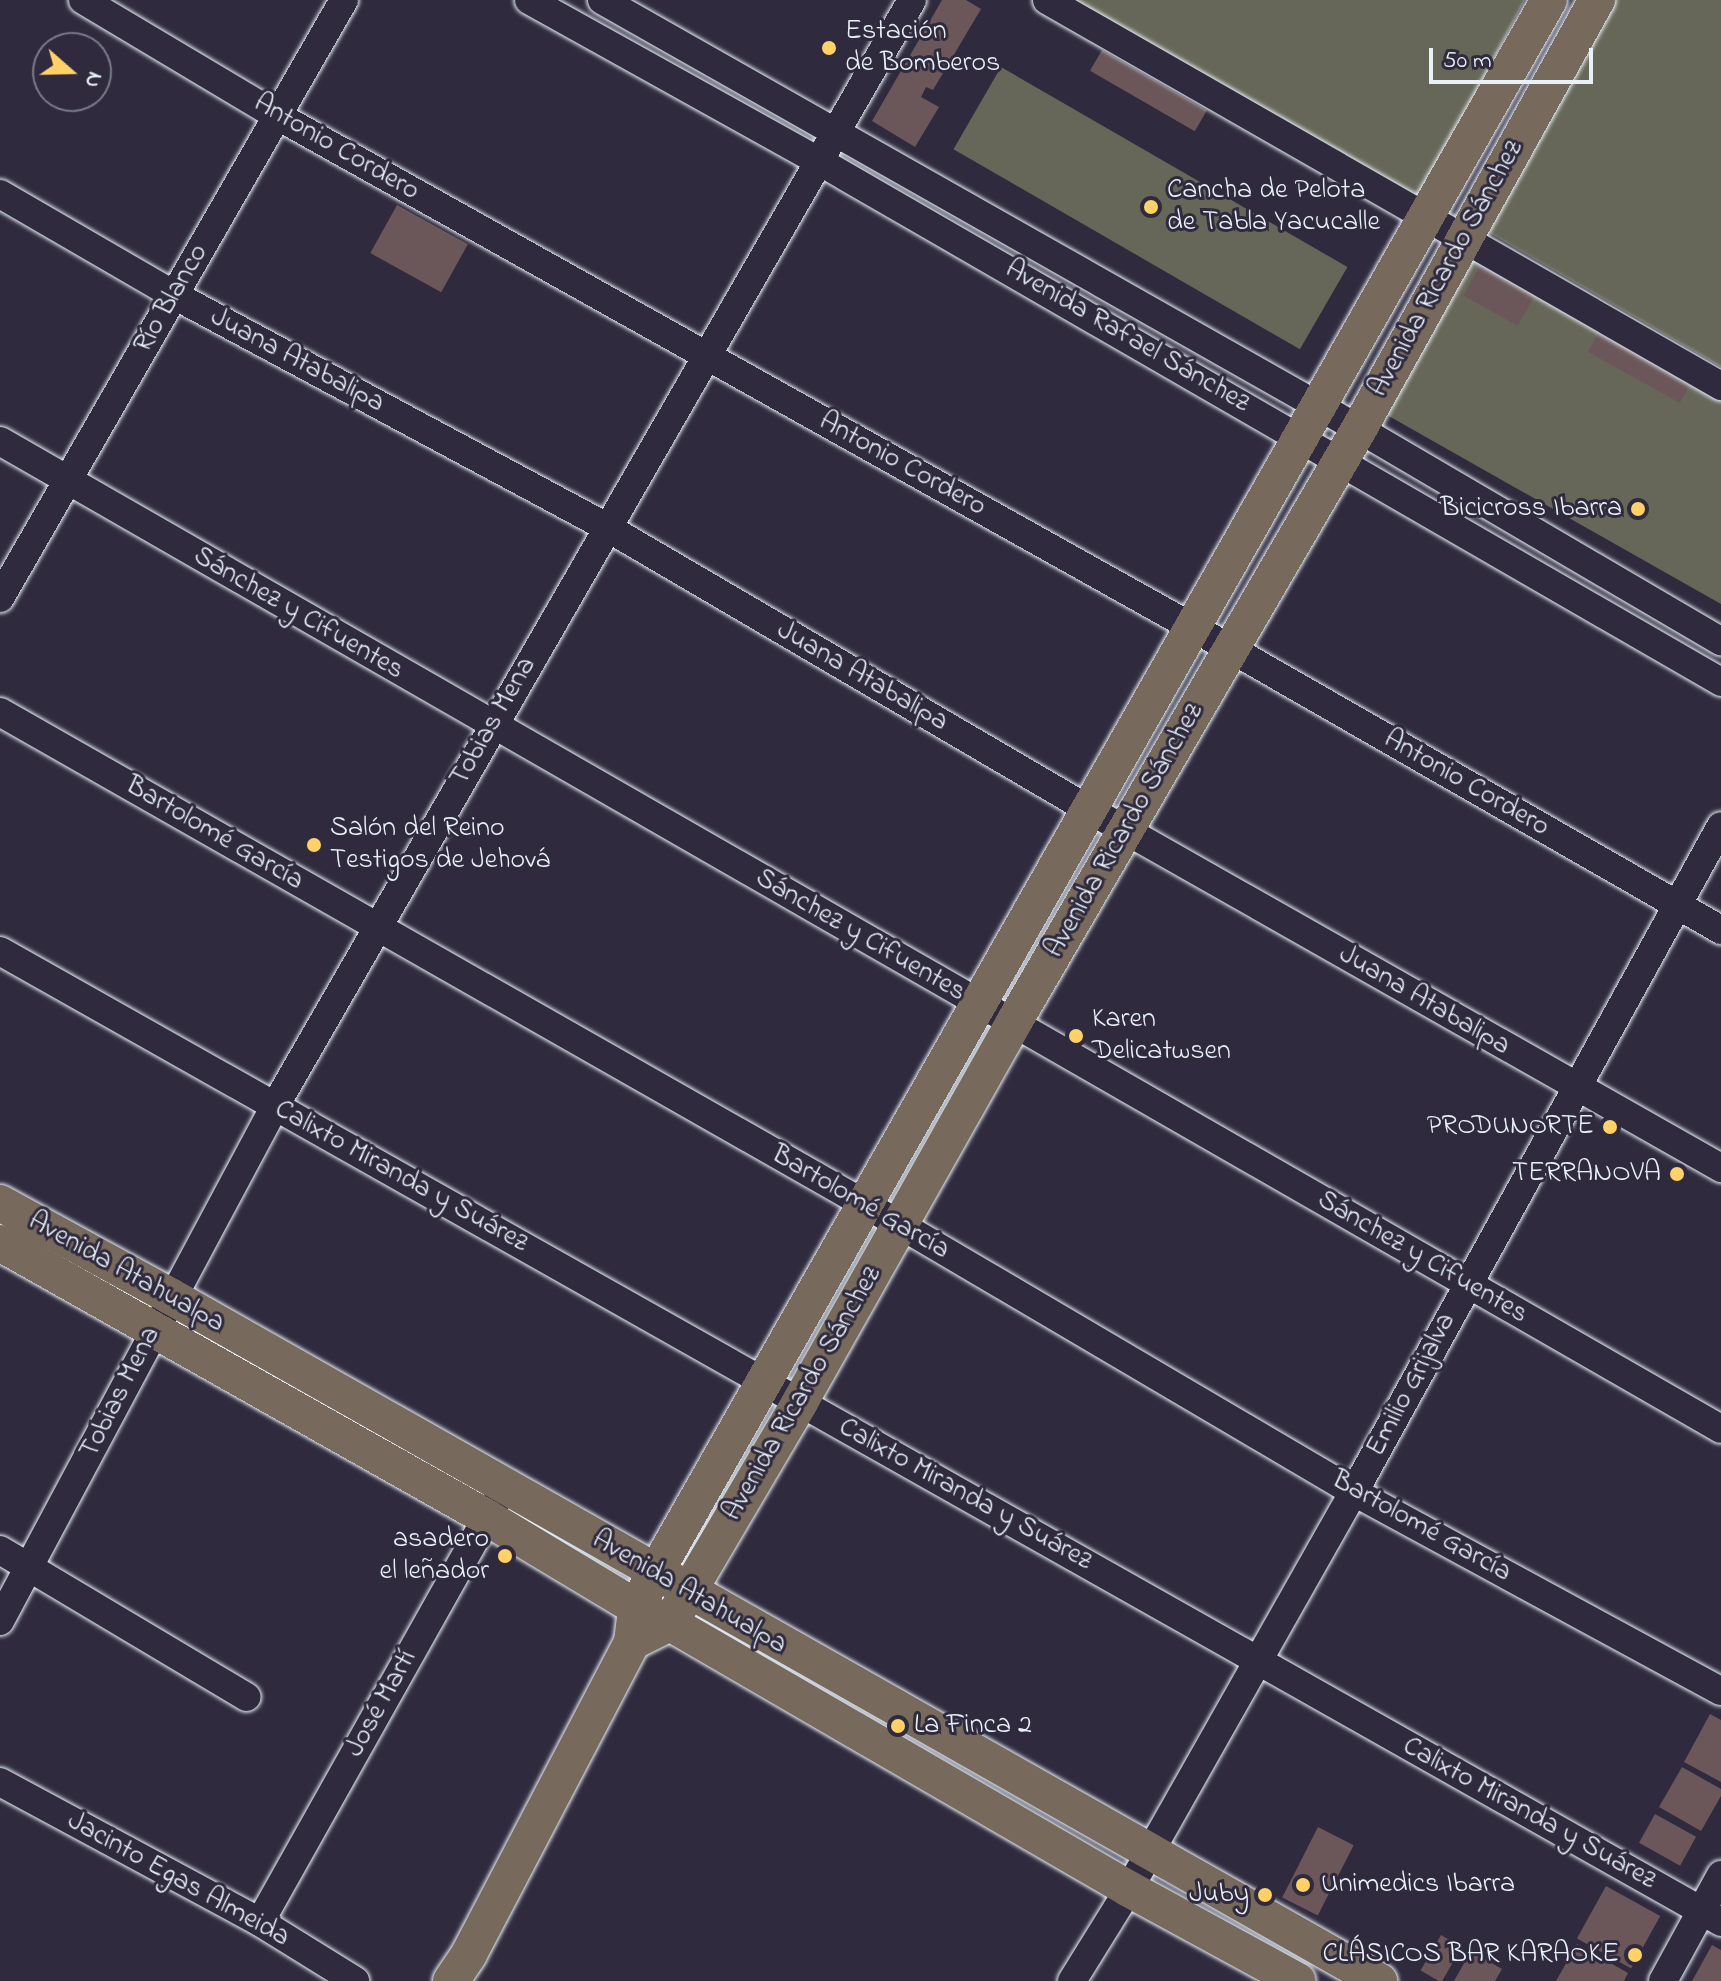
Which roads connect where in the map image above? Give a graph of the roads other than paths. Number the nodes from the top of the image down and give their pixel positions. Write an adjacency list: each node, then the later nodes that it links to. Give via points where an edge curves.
1 (83, 0): 9 (street, Antonio Cordero)
2 (344, 0): 9 (street, Río Blanco)
3 (529, 0): 11 (street, Avenida Rafael Sánchez)
4 (602, 0): 10 (street, Avenida Rafael Sánchez)
5 (912, 0): 10 (street, Tobias Mena)
6 (1047, 0): 13 (street)
7 (1549, 0): 13 (main road, Avenida Ricardo Sánchez)
8 (1597, 0): 14 (main road, Avenida Ricardo Sánchez)
9 (276, 115): 15 (street, Río Blanco); 16 (street, Antonio Cordero)
10 (835, 132): 11 (street, Tobias Mena); 18 (street, Avenida Rafael Sánchez)
11 (817, 160): 16 (street, Tobias Mena); 18 (street, Avenida Rafael Sánchez)
12 (0, 194): 15 (street, Juana Atabalipa)
13 (1428, 217): 14 (street); 18 (main road, Avenida Ricardo Sánchez)
14 (1463, 237): 17 (street); 20 (main road, Avenida Ricardo Sánchez)
15 (174, 295): 21 (street, Río Blanco); 22 (street, Juana Atabalipa)
16 (707, 356): 22 (street, Tobias Mena); 24 (street, Antonio Cordero)
17 (1721, 386)
18 (1310, 422): 20 (street, Avenida Rafael Sánchez); 24 (main road, Avenida Ricardo Sánchez)
19 (0, 441): 21 (street, Sánchez y Cifuentes)
20 (1349, 444): 25 (street, Avenida Rafael Sánchez); 26 (main road, Avenida Ricardo Sánchez); 27 (street, Avenida Rafael Sánchez)
21 (68, 480): 23 (street, Río Blanco); 29 (street, Sánchez y Cifuentes)
22 (608, 528): 29 (street, Tobias Mena); 30 (street, Juana Atabalipa)
23 (0, 598)
24 (1193, 628): 26 (street, Antonio Cordero); 30 (main road, Avenida Ricardo Sánchez)
25 (1721, 641)
26 (1231, 649): 32 (main road, Avenida Ricardo Sánchez); 33 (street, Antonio Cordero)
27 (1721, 682)
28 (0, 712): 34 (street, Bartolomé García)
29 (491, 726): 34 (street, Tobias Mena); 37 (street, Sánchez y Cifuentes)
30 (1088, 809): 32 (street, Juana Atabalipa); 37 (main road, Avenida Ricardo Sánchez)
31 (1721, 826): 33 (street, Emilio Grijalva)
32 (1125, 830): 38 (main road, Avenida Ricardo Sánchez); 39 (street, Juana Atabalipa)
33 (1679, 905): 35 (street, Antonio Cordero); 39 (street, Emilio Grijalva)
34 (377, 927): 40 (street, Tobias Mena); 43 (street, Bartolomé García)
35 (1721, 930)
36 (0, 951): 40 (street, Calixto Miranda y Suárez)
37 (979, 1005): 38 (street, Sánchez y Cifuentes); 43 (main road, Avenida Ricardo Sánchez)
38 (1014, 1022): 44 (main road, Avenida Ricardo Sánchez); 46 (street, Sánchez y Cifuentes)
39 (1575, 1087): 41 (street, Juana Atabalipa); 46 (street, Emilio Grijalva)
40 (275, 1106): 47 (street, Tobias Mena); 49 (street, Calixto Miranda y Suárez)
41 (1721, 1168)
42 (0, 1203): 47 (main road, Avenida Atahualpa)
43 (863, 1203): 44 (street, Bartolomé García); 49 (main road, Avenida Ricardo Sánchez)
44 (899, 1225): 50 (main road, Avenida Ricardo Sánchez); 52 (street, Bartolomé García)
45 (0, 1243): 48 (main road, Avenida Atahualpa)
46 (1466, 1284): 51 (street, Sánchez y Cifuentes); 52 (street, Emilio Grijalva)
47 (170, 1296): 48 (street, Tobias Mena); 53 (main road, Avenida Atahualpa)
48 (154, 1331): 53 (main road, Avenida Atahualpa); 55 (street, Tobias Mena)
49 (764, 1382): 50 (street, Calixto Miranda y Suárez); 56 (main road, Avenida Ricardo Sánchez)
50 (800, 1402): 57 (main road, Avenida Ricardo Sánchez); 60 (street, Calixto Miranda y Suárez)
51 (1721, 1429)
52 (1354, 1492): 60 (street, Emilio Grijalva); 61 (street, Bartolomé García)
53 (496, 1502): 56 (main road, Avenida Atahualpa); 59 (main road, Avenida Atahualpa); 68 (street, José Martí)
54 (0, 1550): 55 (street)
55 (31, 1567): 58 (street, Tobias Mena); 62 (street)
56 (655, 1574): 57 (main road, Avenida Atahualpa); 59 (main road, Avenida Ricardo Sánchez)
57 (679, 1608): 59 (main road); 64 (main road, Avenida Atahualpa); 66 (main road, Avenida Atahualpa)
58 (0, 1621)
59 (634, 1624): 70 (main road, Avenida Ricardo Sánchez)
60 (1259, 1661): 64 (street, Emilio Grijalva); 67 (street, Calixto Miranda y Suárez)
61 (1721, 1691)
62 (247, 1697)
63 (0, 1782): 68 (street, Jacinto Egas Almeida)
64 (1150, 1853): 66 (street, Emilio Grijalva); 73 (main road, Avenida Atahualpa)
65 (1721, 1875): 67 (street)
66 (1129, 1889): 71 (street, Emilio Grijalva); 72 (main road, Avenida Atahualpa)
67 (1711, 1916): 74 (street)
68 (260, 1922): 69 (street, Jacinto Egas Almeida)
69 (355, 1981)
70 (451, 1981)
71 (1072, 1981)
72 (1298, 1981)
73 (1379, 1981)
74 (1663, 1981)

